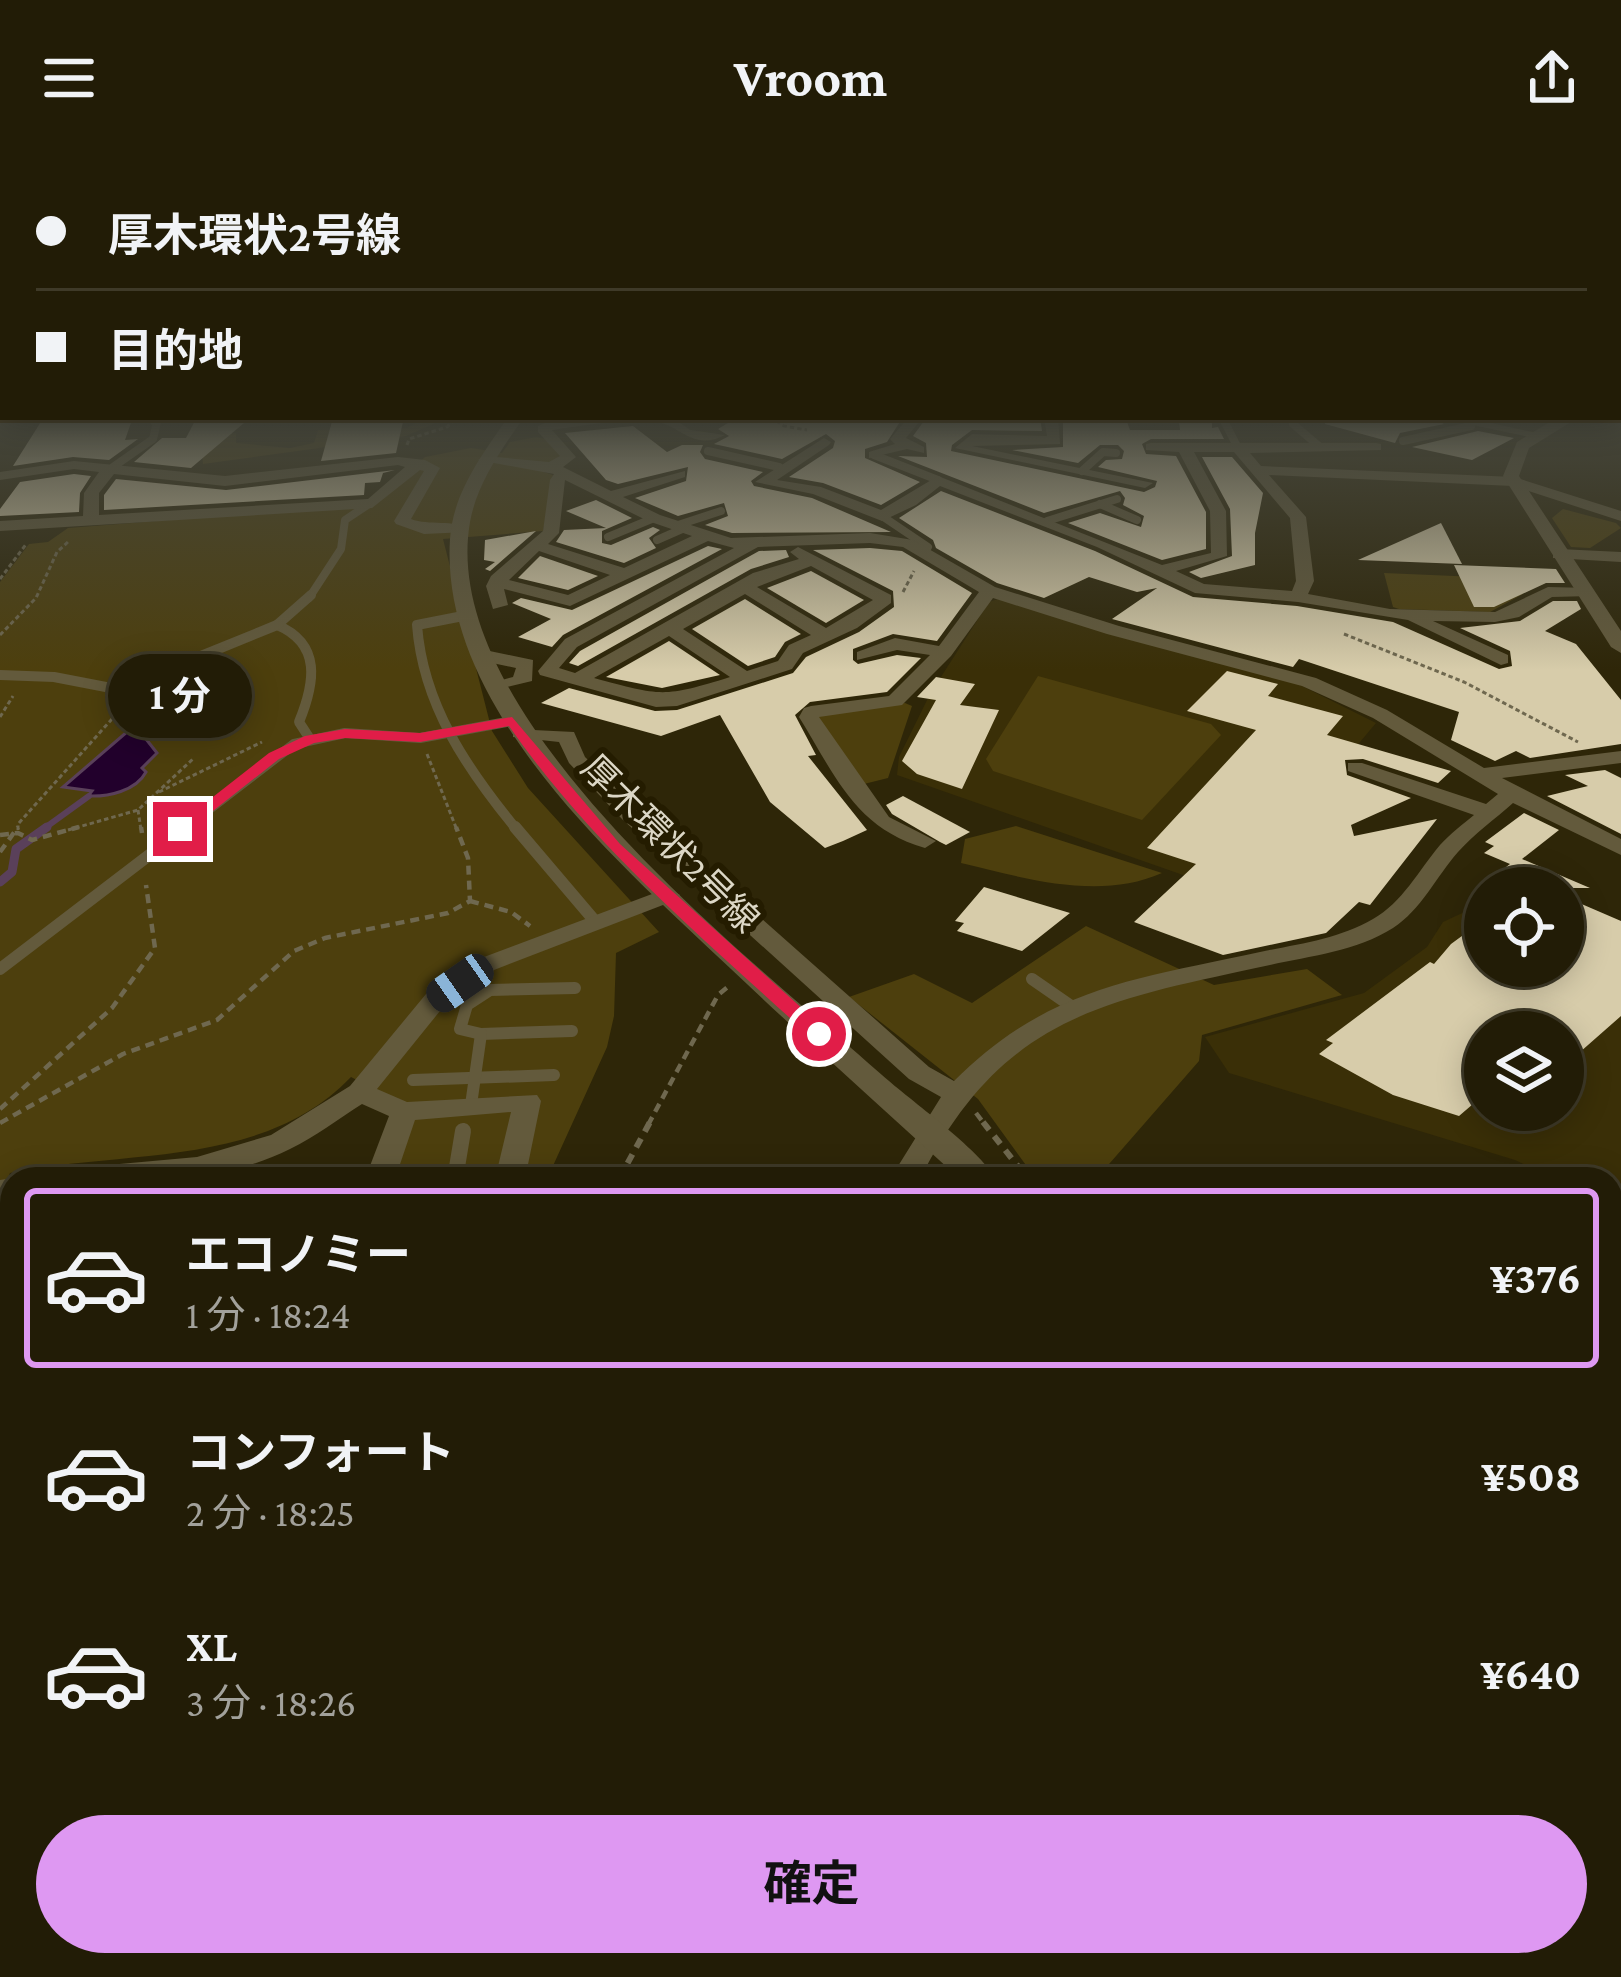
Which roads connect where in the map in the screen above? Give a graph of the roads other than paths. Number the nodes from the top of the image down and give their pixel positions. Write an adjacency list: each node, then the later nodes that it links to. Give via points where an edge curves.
1 (87, 500): 25 (street)
2 (302, 500): 18 (street)
3 (375, 500): 16 (street)
4 (415, 500): 28 (street, via 402,521)
5 (471, 500): 28 (street, 厚木環状2号線)
6 (555, 500): 32 (street, via 551,533)
7 (615, 500): 22 (street)
8 (841, 500): 20 (street)
9 (913, 500): 20 (street)
10 (991, 500): 24 (street)
11 (1114, 500): 17 (lane)
12 (1214, 500): 38 (street, via 1226,511 1212,539 1219,556)
13 (1281, 500): 44 (street, via 1298,517 1305,581)
14 (1525, 500): 35 (street)
15 (1571, 500): 21 (street)
16 (372, 503): 18 (street); 48 (lane, via 345,520 341,549 304,606)
17 (1100, 504): 23 (lane); 24 (lane)
18 (301, 508): 25 (street)
19 (721, 511): 27 (lane)
20 (882, 516): 34 (lane, via 928,547)
21 (1621, 516)
22 (654, 518): 27 (street); 29 (lane)
23 (1137, 520)
24 (1047, 521): 38 (street)
25 (91, 522): 26 (street)
26 (0, 526)
27 (679, 528): 30 (street); 31 (lane)
28 (461, 529): 46 (street, 厚木環状2号線)
29 (608, 536)
30 (705, 536): 33 (street); 39 (street)
31 (657, 540)
32 (539, 546): 39 (street); 40 (street, via 499,576)
33 (751, 547): 34 (street, via 870,538); 37 (street); 58 (street, via 571,643 547,671)
34 (922, 550): 42 (street)
35 (1559, 554): 36 (street); 43 (street)
36 (1621, 557)
37 (813, 560): 41 (street); 50 (street, via 885,599)
38 (1157, 571): 44 (street, via 1202,589)
39 (627, 574): 40 (street, via 570,601)
40 (501, 583): 45 (street)
41 (746, 587): 49 (street); 50 (street)
42 (989, 591): 52 (street); 65 (street, via 1309,682)
43 (1585, 592): 47 (street, via 1548,592 1513,613); 51 (street)
44 (1298, 597): 47 (street)
45 (499, 604)
46 (468, 615): 54 (street, 厚木環状2号線); 61 (lane, via 417,625 414,643)
47 (1418, 622): 53 (street)
48 (277, 625): 56 (lane, via 196,658 161,689 137,693); 62 (lane, via 309,641 314,656 299,722)
49 (671, 628): 57 (street); 58 (street)
50 (825, 634): 57 (street, via 785,665)
51 (1621, 647)
52 (944, 652): 55 (street, via 895,644); 68 (street, via 896,701 809,717 881,821)
53 (1491, 653)
54 (480, 656): 59 (street, 厚木環状2号線); 59 (street, via 526,664 522,681)
55 (864, 656)
56 (0, 675)
57 (746, 678): 58 (street, via 656,701)
58 (574, 681)
59 (498, 687): 60 (street, 厚木環状2号線)
60 (516, 727): 61 (lane); 70 (street, 厚木環状2号線, via 583,814); 81 (street, via 566,736 576,759 656,838 919,1073)
61 (450, 732): 62 (lane); 71 (lane, via 474,776)
62 (307, 736): 72 (lane)
63 (1621, 757): 65 (street)
64 (1355, 767): 67 (street)
65 (1483, 774): 66 (street)
66 (1512, 793): 67 (street); 69 (street)
67 (1488, 812): 75 (street, via 1383,924 1341,942)
68 (925, 841)
69 (1621, 848)
70 (668, 896): 71 (street); 89 (street, 厚木環状2号線)
71 (594, 920): 80 (street, via 485,965 435,1000)
72 (0, 969)
73 (1032, 979): 75 (lane)
74 (575, 988): 77 (lane, via 490,990 467,1005 460,1029)
75 (1070, 1006): 81 (street, via 1004,1045)
76 (572, 1031): 77 (lane)
77 (481, 1034): 82 (lane)
78 (554, 1075): 82 (lane)
79 (413, 1080): 82 (lane)
80 (360, 1092): 83 (street); 84 (street, via 243,1157)
81 (959, 1095): 88 (street)
82 (470, 1104): 83 (street); 86 (lane); 87 (street, via 527,1102)
83 (404, 1112): 85 (street)
84 (187, 1167)
85 (384, 1167)
86 (457, 1167)
87 (513, 1167)
88 (912, 1167)
89 (967, 1167)

